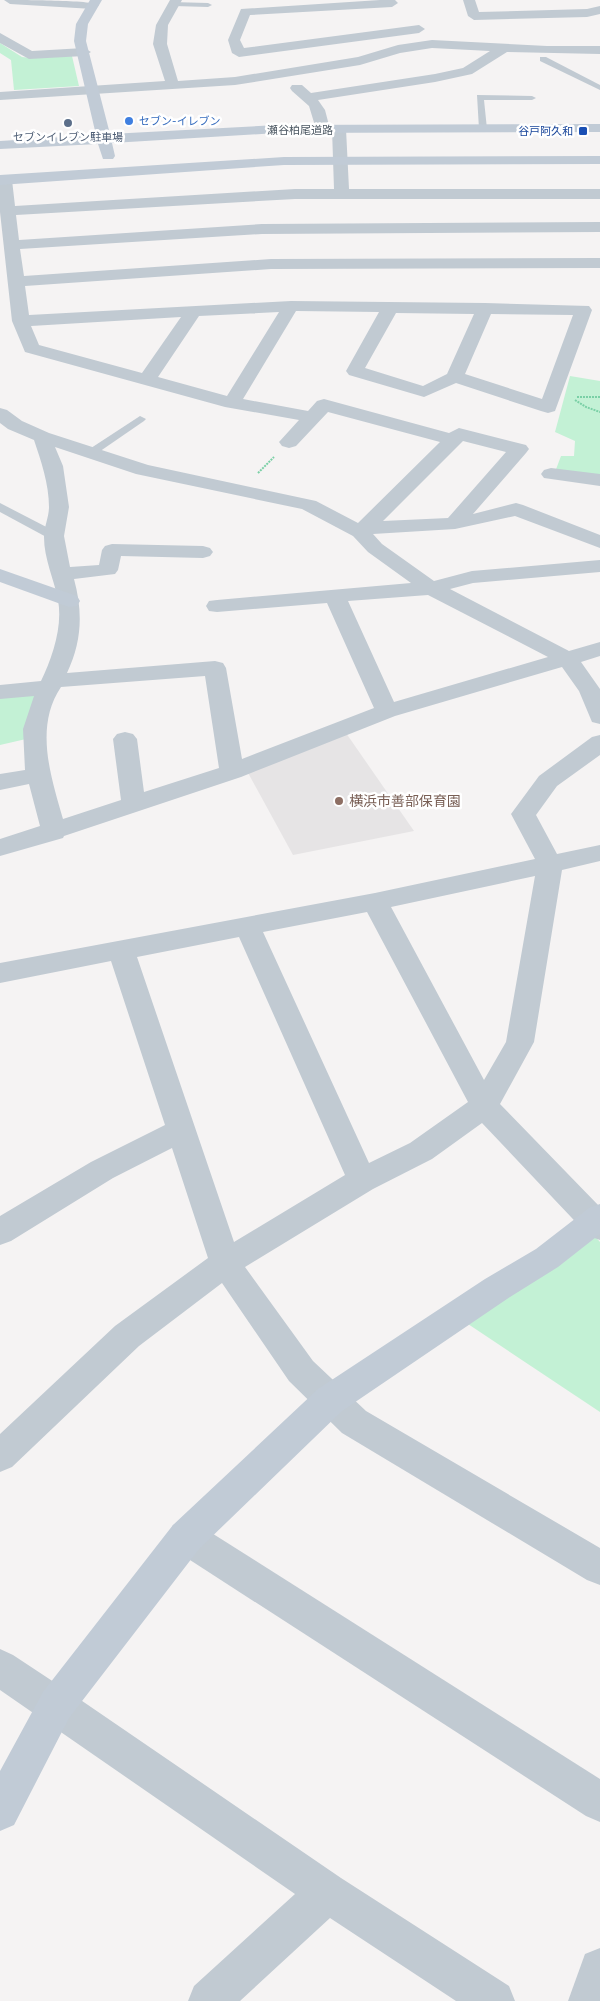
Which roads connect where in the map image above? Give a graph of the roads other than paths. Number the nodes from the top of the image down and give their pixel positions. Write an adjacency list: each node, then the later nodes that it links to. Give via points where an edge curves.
1 (10, 0): 5 (street)
2 (469, 0): 11 (street, via 474,16)
3 (523, 0): 11 (street)
4 (587, 0): 10 (street)
5 (95, 2): 21 (street, via 82,24 80,40)
6 (175, 2): 7 (lane); 24 (street, via 162,24 160,44)
7 (208, 5)
8 (396, 7): 9 (street); 14 (street)
9 (292, 10): 12 (street); 18 (street, via 246,12 234,40 239,53)
10 (598, 10): 11 (street)
11 (531, 14)
12 (315, 22)
13 (434, 28): 14 (street)
14 (420, 29): 18 (street)
15 (331, 30): 18 (street)
16 (522, 33): 19 (street)
17 (0, 38): 21 (street, via 29,55)
18 (346, 38)
19 (505, 48): 20 (street); 23 (street, via 432,44); 28 (street, via 467,71)
20 (600, 50)
21 (84, 52): 26 (street)
22 (543, 59): 25 (lane)
23 (278, 74): 24 (street); 28 (street)
24 (173, 86): 26 (street)
25 (600, 88)
26 (94, 91): 27 (street); 34 (street)
27 (0, 96)
28 (309, 97): 31 (street, via 319,109)
29 (532, 98): 33 (lane, via 480,96)
30 (600, 128): 33 (street, 瀬谷柏尾道路)
31 (323, 129): 32 (street, 瀬谷柏尾道路); 34 (street, 瀬谷柏尾道路)
32 (339, 129): 33 (street, 瀬谷柏尾道路); 37 (street)
33 (483, 129)
34 (104, 138): 35 (street, 瀬谷柏尾道路); 38 (street)
35 (0, 145)
36 (600, 160): 37 (street)
37 (340, 161): 38 (street, via 284,161); 40 (street)
38 (111, 172): 39 (street)
39 (2, 180): 44 (street)
40 (342, 194): 41 (street); 43 (street)
41 (510, 194): 42 (street); 47 (street)
42 (600, 194)
43 (254, 195): 44 (street); 48 (street)
44 (5, 218): 46 (street)
45 (600, 227): 47 (street)
46 (12, 245): 48 (street); 50 (street)
47 (521, 245): 48 (street); 48 (street); 49 (street)
48 (267, 246): 50 (street)
49 (600, 263)
50 (16, 282): 55 (street)
51 (291, 306): 52 (street); 54 (street); 58 (street)
52 (390, 307): 53 (street); 56 (street, via 356,371 424,392)
53 (486, 308): 56 (street); 56 (street, via 588,303 548,407)
54 (193, 312): 55 (street); 57 (street)
55 (21, 321): 57 (street, via 31,348)
56 (455, 377)
57 (146, 381): 58 (street)
58 (232, 403): 59 (street)
59 (323, 407): 63 (street); 64 (street)
60 (0, 414): 62 (street, via 15,425)
61 (140, 419): 65 (lane)
62 (42, 436): 65 (street); 71 (street, via 53,466 59,507)
63 (452, 440): 69 (street, via 459,434 518,449); 70 (street)
64 (289, 442)
65 (92, 452): 70 (street, via 143,470 309,505)
66 (551, 474): 67 (street)
67 (600, 480)
68 (0, 507): 71 (lane)
69 (455, 523): 70 (street, via 369,528); 72 (street, via 489,519 516,509)
70 (360, 532): 77 (street, via 376,548)
71 (54, 536): 75 (street)
72 (600, 542)
73 (204, 552): 75 (street, via 112,550 108,570)
74 (600, 566): 77 (street, via 472,577)
75 (62, 574): 79 (street)
76 (0, 575): 79 (street)
77 (431, 588): 78 (street); 82 (street)
78 (335, 596): 80 (street); 85 (street)
79 (68, 601): 83 (street, via 70,617 62,660)
80 (217, 606)
81 (600, 649): 82 (street)
82 (568, 660): 85 (street); 86 (street, via 590,691)
83 (51, 684): 84 (street); 89 (street, via 215,668); 90 (street, via 35,729)
84 (0, 692)
85 (388, 711): 89 (street)
86 (600, 717)
87 (125, 739): 92 (street)
88 (600, 742): 96 (street, via 548,781 523,814)
89 (232, 772): 92 (street)
90 (39, 775): 91 (street); 93 (street)
91 (0, 782)
92 (134, 805): 93 (street)
93 (54, 832): 94 (street)
94 (0, 848)
95 (600, 853): 96 (street)
96 (550, 864): 97 (street); 101 (street, via 520,1042)
97 (375, 902): 98 (street); 101 (street)
98 (247, 926): 99 (street); 103 (street)
99 (121, 950): 100 (street); 102 (street)
100 (0, 973)
101 (484, 1106): 103 (street, via 421,1151); 104 (street)
102 (182, 1130): 105 (street, via 102,1170); 106 (street)
103 (362, 1180): 106 (street)
104 (598, 1222): 107 (street)
105 (0, 1232)
106 (225, 1262): 107 (street, via 301,1371); 108 (street, via 127,1336)
107 (330, 1400): 109 (street); 110 (street, via 354,1422)
108 (0, 1456)
109 (186, 1538): 112 (street); 113 (street)
110 (600, 1568)
111 (0, 1668): 112 (street)
112 (56, 1705): 114 (street); 115 (street)
113 (600, 1802)
114 (0, 1811)
115 (327, 1892): 117 (street); 118 (street)
116 (600, 1969): 119 (street, via 593,1998)
117 (209, 2001)
118 (494, 2001)
119 (589, 2001)

